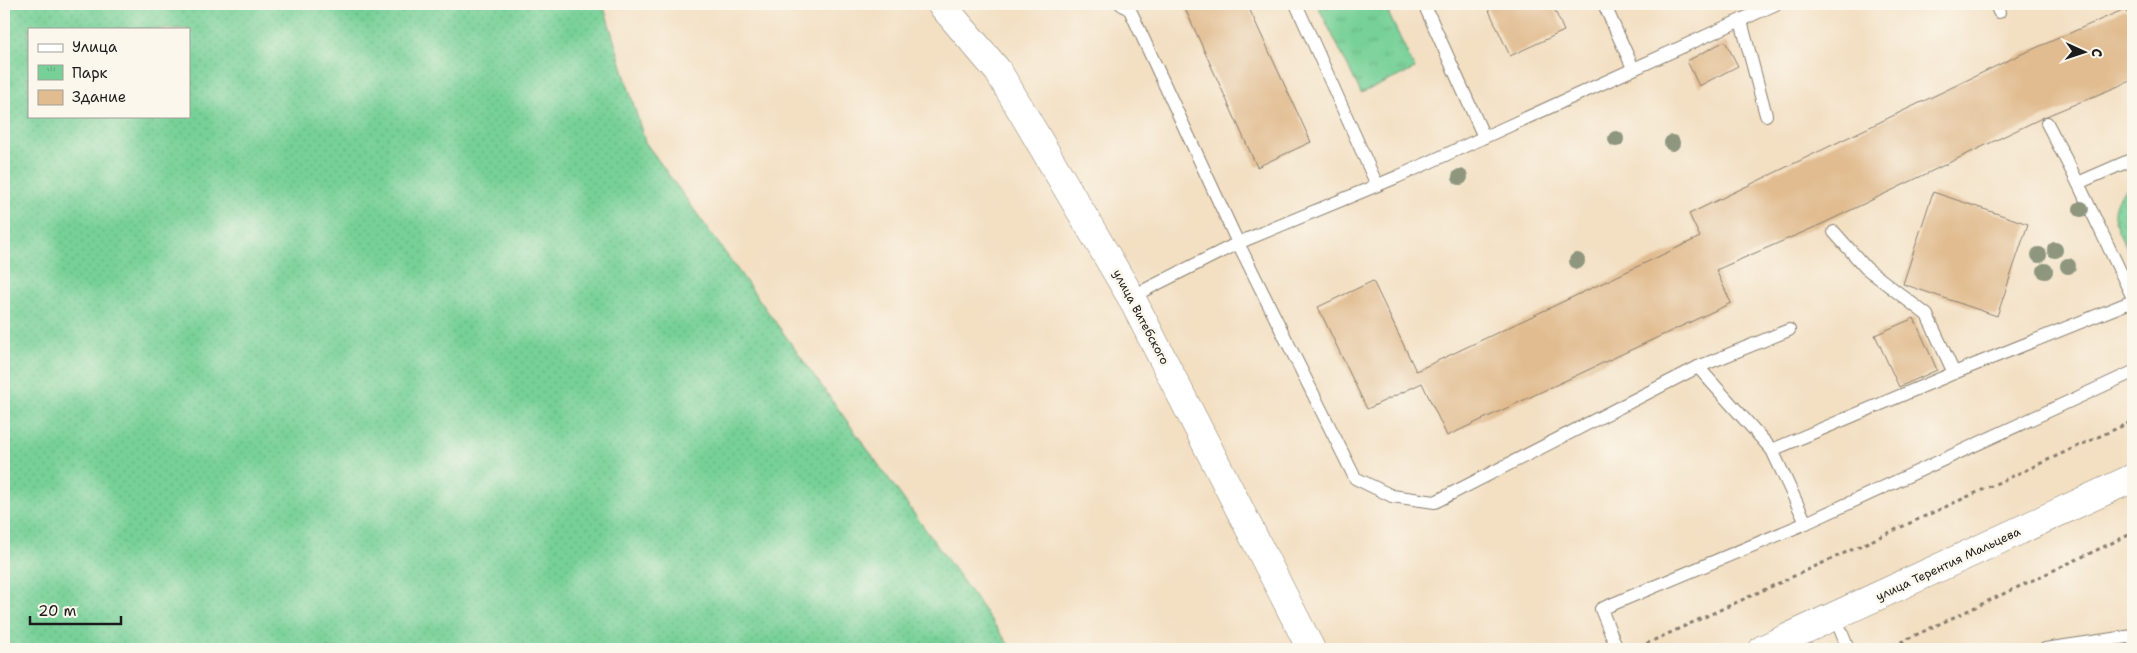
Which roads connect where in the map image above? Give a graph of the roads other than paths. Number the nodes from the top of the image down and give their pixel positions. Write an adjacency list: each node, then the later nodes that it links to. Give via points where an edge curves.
1 (941, 4): 17 (street, улица Витебского, via 998,71)
2 (1121, 4): 16 (lane, via 1130,10)
3 (1296, 4): 14 (lane)
4 (1424, 4): 11 (lane)
5 (1604, 4): 8 (lane)
6 (1776, 4): 7 (lane)
7 (1741, 21): 8 (lane); 9 (lane)
8 (1633, 68): 11 (lane)
9 (1766, 115)
10 (2047, 123): 13 (lane)
11 (1484, 137): 14 (lane)
12 (2133, 159): 13 (lane)
13 (2078, 184): 18 (lane)
14 (1377, 185): 16 (lane)
15 (1834, 232): 22 (lane, via 1866,268 1927,315)
16 (1238, 243): 17 (lane); 20 (lane, via 1355,478 1392,496 1435,502)
17 (1132, 297): 28 (street, улица Витебского)
18 (2133, 300): 22 (lane)
19 (1789, 330): 20 (lane)
20 (1698, 367): 23 (lane)
21 (2133, 372): 25 (lane)
22 (1954, 373): 23 (lane)
23 (1772, 450): 25 (lane)
24 (2133, 478): 26 (street, улица Терентия Мальцева)
25 (1806, 523): 29 (lane, via 1601,609)
26 (1835, 616): 30 (street, улица Терентия Мальцева); 31 (lane)
27 (2133, 636): 32 (lane)
28 (1311, 649)
29 (1618, 649)
30 (1762, 649)
31 (1848, 649)
32 (2045, 649)

